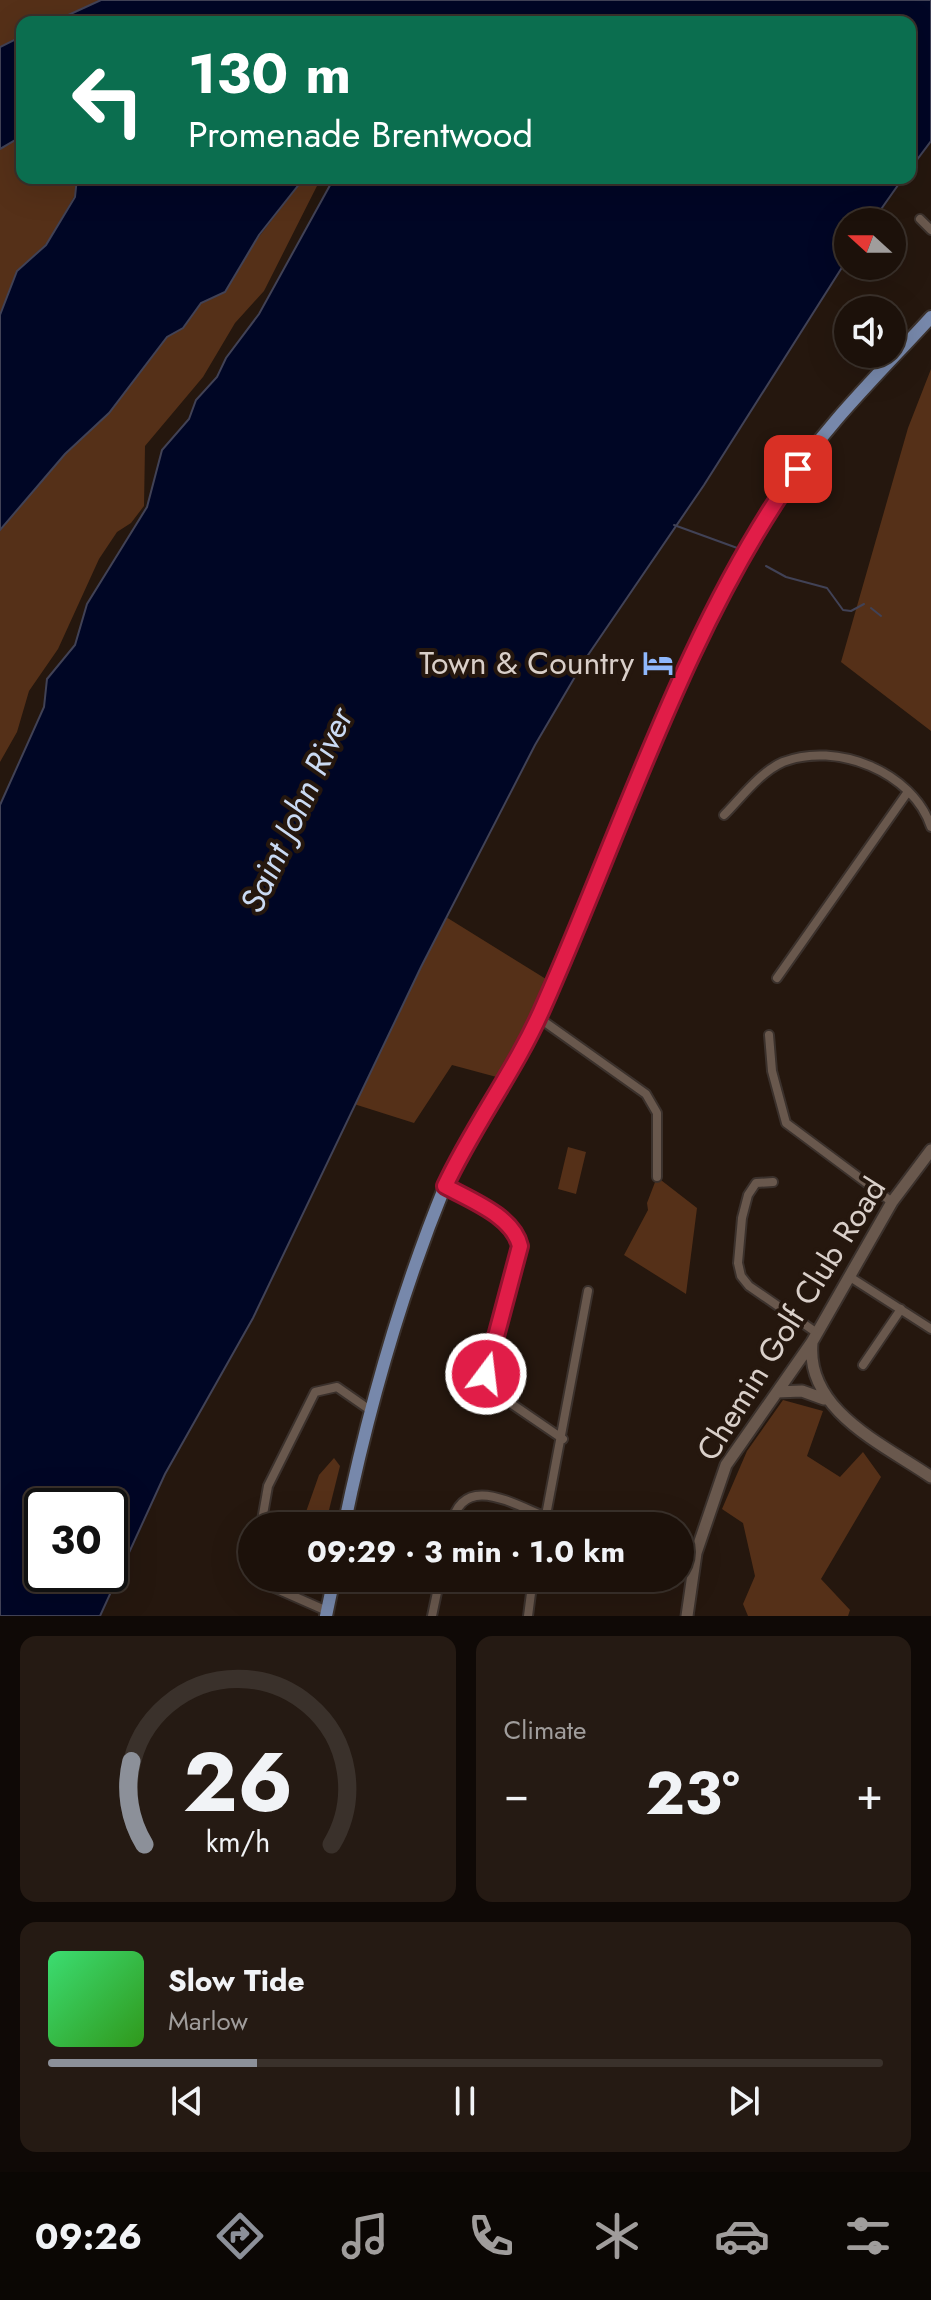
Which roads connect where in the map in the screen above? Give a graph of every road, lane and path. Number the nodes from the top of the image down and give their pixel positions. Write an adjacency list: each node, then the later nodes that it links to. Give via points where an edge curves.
1 (920, 219): 2 (street)
2 (931, 230)
3 (931, 317): 8 (main road, via 811,451 730,584 673,700)
4 (907, 793): 5 (street, via 858,760 832,754 804,756 780,763); 6 (street, via 917,799); 7 (street)
5 (724, 815)
6 (931, 827)
7 (777, 978)
8 (539, 1018): 11 (street, via 639,1087 652,1102 658,1126); 13 (main road)
9 (769, 1035): 14 (street, via 786,1123)
10 (931, 1150): 14 (street, Chemin Golf Club Road)
11 (657, 1177)
12 (773, 1182): 19 (street, via 756,1183 748,1195 738,1269 749,1286)
13 (445, 1186): 23 (main road); 24 (street, via 504,1221 517,1233 520,1246 487,1387)
14 (892, 1202): 15 (street, Chemin Golf Club Road)
15 (850, 1277): 17 (street); 19 (street, Chemin Golf Club Road)
16 (588, 1291): 24 (street)
17 (901, 1309): 18 (street); 20 (street)
18 (931, 1329)
19 (814, 1338): 21 (street, Chemin Golf Club Road); 22 (street, via 814,1378)
20 (863, 1365)
21 (777, 1392): 22 (street, via 802,1391); 38 (street, Chemin Golf Club Road, via 733,1452 721,1478 696,1553)
22 (825, 1399): 25 (street)
23 (370, 1410): 26 (street, via 337,1387 315,1392 268,1486); 27 (main road)
24 (563, 1439): 30 (street)
25 (931, 1477)
26 (263, 1512)
27 (347, 1512)
28 (455, 1512): 29 (street, via 467,1496 482,1494)
29 (524, 1512)
30 (547, 1512)
31 (282, 1592): 35 (street)
32 (331, 1592): 35 (main road)
33 (437, 1592): 36 (street)
34 (531, 1592): 37 (street)
35 (326, 1614)
36 (432, 1616)
37 (528, 1616)
38 (687, 1616)

